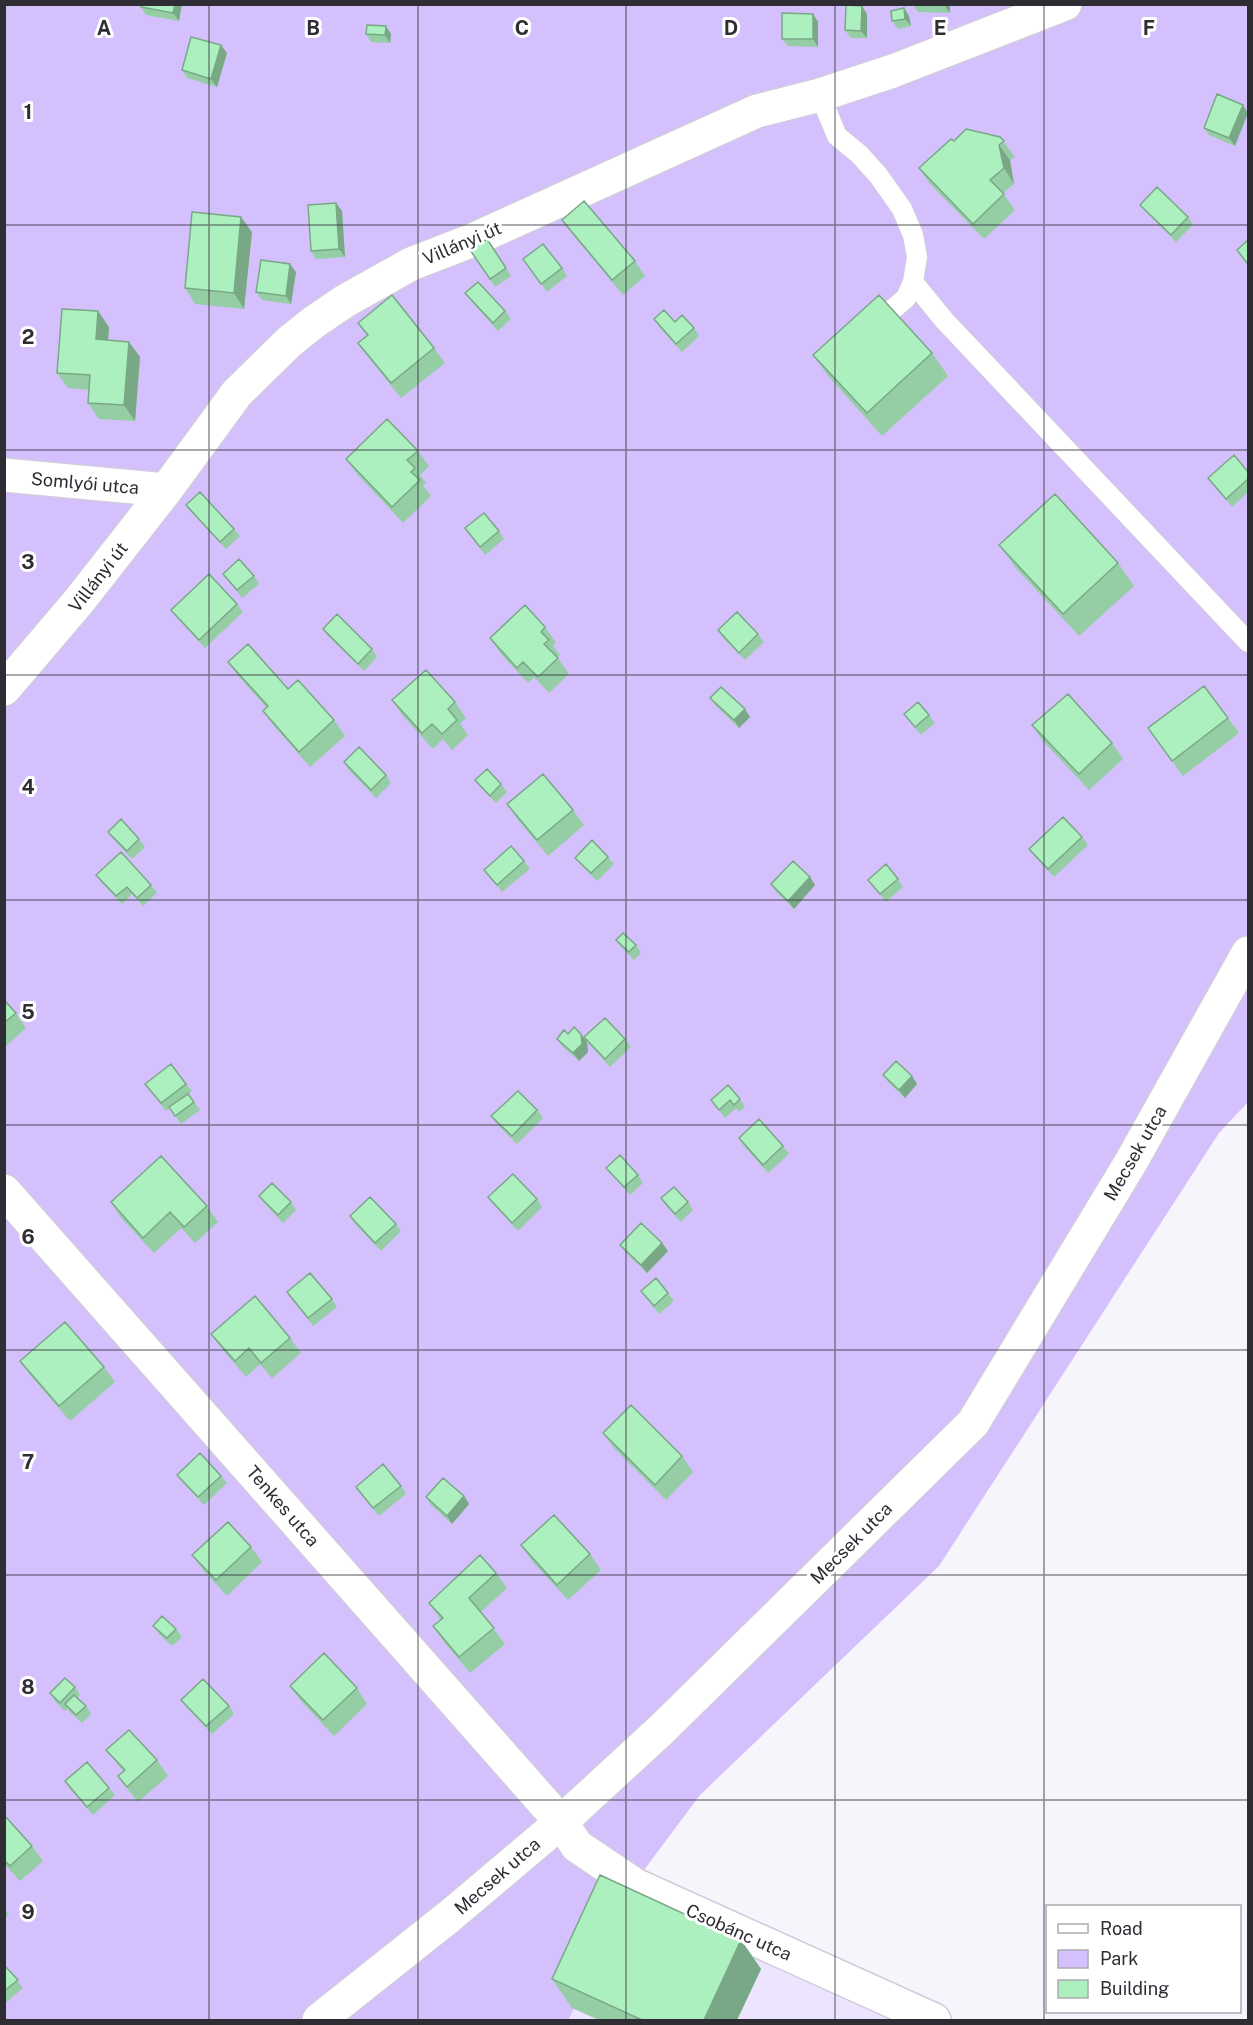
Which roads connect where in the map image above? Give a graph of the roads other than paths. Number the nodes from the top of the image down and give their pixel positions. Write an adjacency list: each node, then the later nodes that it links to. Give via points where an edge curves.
1 (1065, 4): 2 (street, Villányi út)
2 (820, 95): 3 (lane, via 837,136 878,175 902,209 913,235 916,257); 6 (street, Villányi út, via 757,111 411,264 345,301 289,342 237,393)
3 (912, 282): 4 (lane, via 906,298); 7 (lane)
4 (866, 332)
5 (4, 476): 6 (street, Somlyói utca)
6 (166, 490): 8 (street, Villányi út)
7 (1248, 642)
8 (4, 689)
9 (1248, 953): 11 (street, Mecsek utca, via 1131,1162 973,1422 662,1730)
10 (4, 1191): 11 (street, Tenkes utca)
11 (561, 1822): 12 (street, Mecsek utca); 13 (street, Csobánc utca, via 577,1846 635,1885)
12 (319, 2020)
13 (934, 2020)

